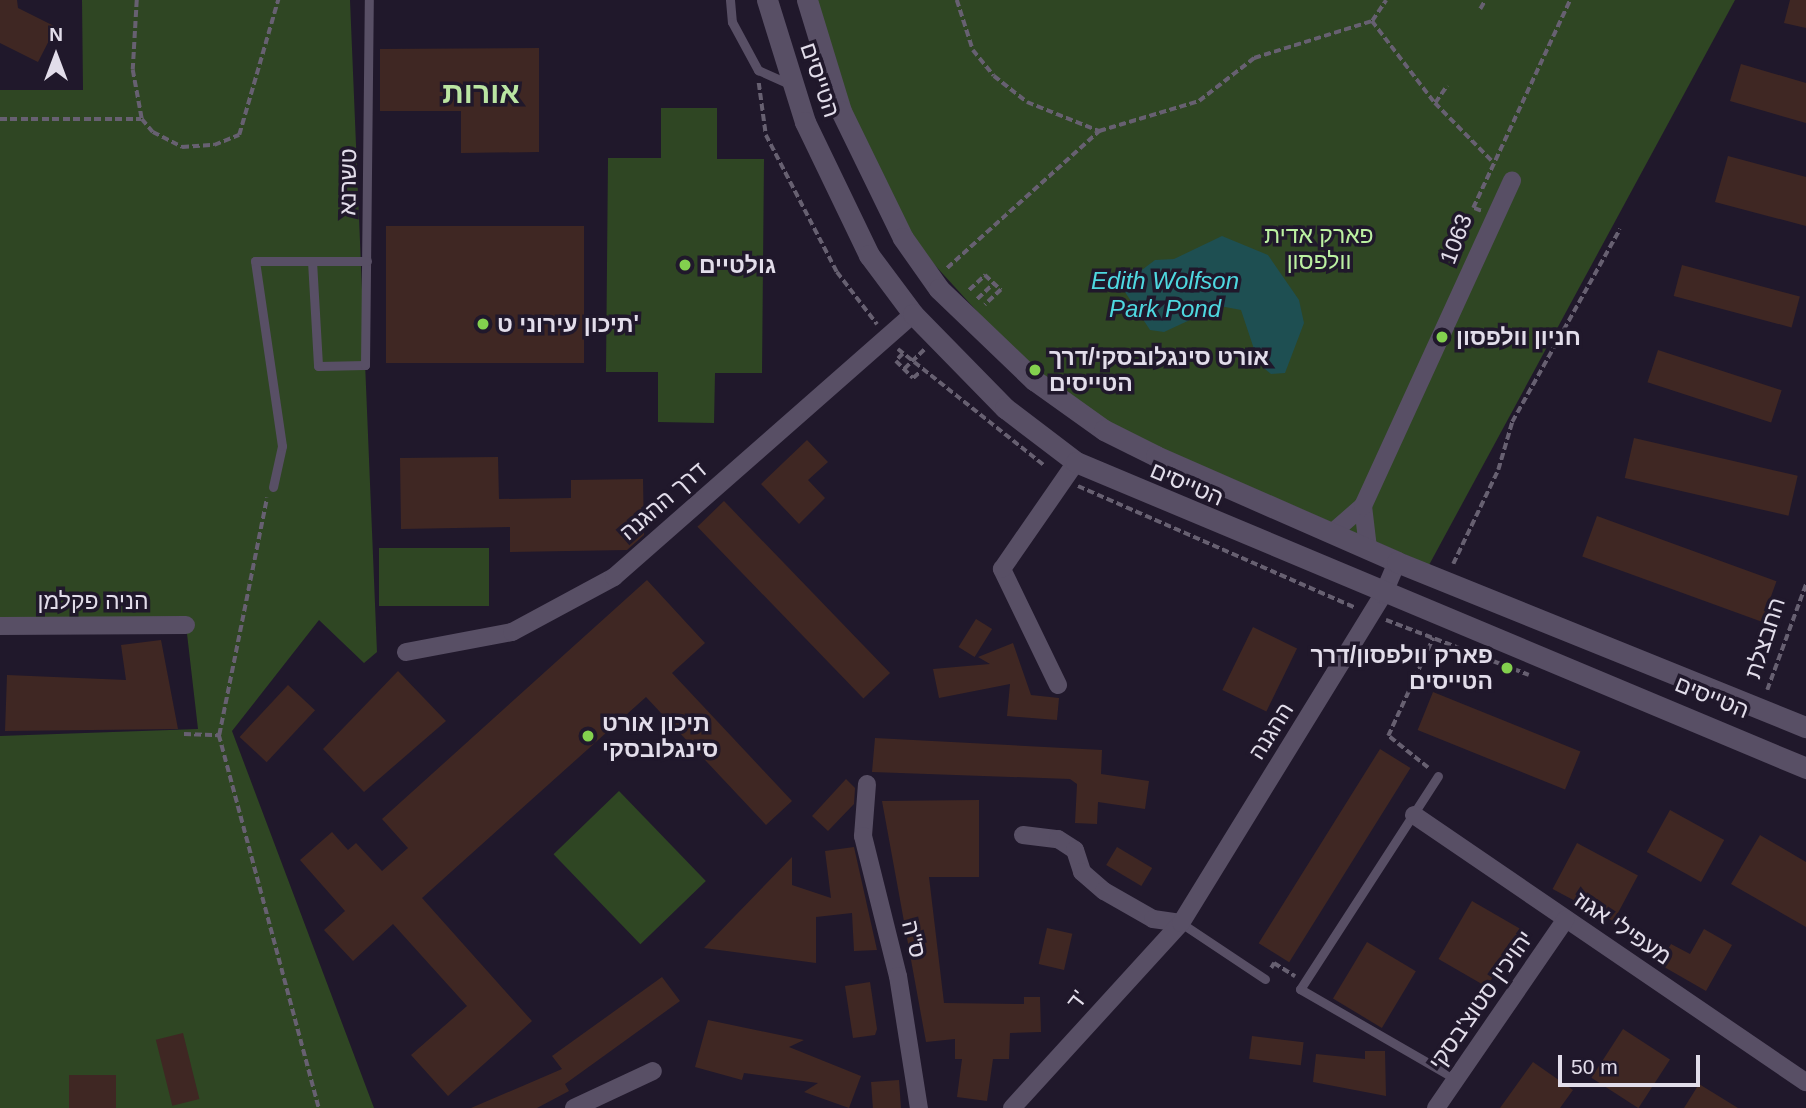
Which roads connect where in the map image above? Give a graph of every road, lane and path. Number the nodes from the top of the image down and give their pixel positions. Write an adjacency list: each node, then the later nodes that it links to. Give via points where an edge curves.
1 (137, 0): 17 (path, via 133,69)
2 (278, 0): 17 (path, via 239,135 225,142 182,146 153,132)
3 (369, 0): 24 (lane, טשרנא)
4 (730, 0): 13 (lane, via 732,22 758,71)
5 (767, 0): 13 (main road, הטייסים)
6 (807, 0): 25 (main road, הטייסים, via 841,111 903,238)
7 (957, 0): 18 (path, via 973,50 994,76 1027,102)
8 (1387, 0): 12 (path)
9 (1570, 0): 19 (path, 1063)
10 (1484, 2): 11 (path)
11 (1480, 9)
12 (1372, 21): 15 (path); 18 (path, via 1282,45 1254,58 1199,100)
13 (791, 84): 30 (main road, הטייסים, via 869,255)
14 (1447, 86): 15 (path)
15 (1435, 103): 19 (path)
16 (0, 118): 17 (path)
17 (142, 119)
18 (1099, 131): 25 (path)
19 (1494, 163): 21 (path, 1063, via 1474,208)
20 (1512, 180): 21 (street)
21 (1495, 217): 35 (street, 1063)
22 (1620, 229): 39 (path, via 1512,422 1498,470)
23 (312, 261): 24 (lane); 24 (lane, טשרנא, via 318,366 365,365); 34 (lane, via 255,261 282,446)
24 (366, 261)
25 (933, 281): 36 (main road, הטייסים, via 1034,380 1104,430)
26 (993, 283): 27 (path, via 985,275); 28 (path); 29 (path, via 1001,290)
27 (970, 289)
28 (981, 295)
29 (986, 305)
30 (912, 314): 33 (main road, הטייסים, via 1005,408); 45 (street, דרך ההגנה, via 614,577 512,632)
31 (903, 354): 32 (path, via 896,361 913,378)
32 (920, 372)
33 (1076, 462): 41 (main road, הטייסים); 46 (street, via 1002,569)
34 (273, 487): 50 (path, via 264,504)
35 (1363, 506): 36 (street, 1063); 37 (street)
36 (1332, 533): 37 (main road, הטייסים)
37 (1368, 548): 38 (main road, הטייסים)
38 (1397, 562): 39 (main road, הטייסים); 41 (street, ההגנה)
39 (1445, 581): 47 (main road, הטייסים)
40 (1806, 584): 47 (path, החבצלת)
41 (1383, 595): 51 (main road, הטייסים); 57 (street, ההגנה)
42 (186, 625): 43 (street, הניה פקלמן)
43 (0, 626)
44 (1433, 638): 52 (path, via 1388,736)
45 (406, 652)
46 (1058, 685)
47 (1762, 705): 48 (main road, הטייסים)
48 (1806, 727)
49 (184, 734): 50 (path)
50 (219, 735): 63 (path)
51 (1806, 768)
52 (1438, 776): 54 (lane)
53 (867, 784): 65 (street, ס"ה, via 863,836 898,976)
54 (1414, 815): 56 (street, מעפילי אגוז); 59 (lane)
55 (1023, 835): 57 (street, via 1058,839 1075,850 1082,872 1104,891 1153,919)
56 (1566, 919): 61 (street, יהויכין סטוצ'בסקי); 62 (street, מעפילי אגוז)
57 (1181, 923): 58 (lane); 66 (street, ד')
58 (1265, 979): 59 (path, via 1275,971 1274,963)
59 (1305, 982): 61 (lane, via 1300,989)
60 (653, 1072): 64 (street)
61 (1456, 1079): 67 (street, יהויכין סטוצ'בסקי)
62 (1806, 1082)
63 (319, 1108)
64 (574, 1108)
65 (919, 1108)
66 (1012, 1108)
67 (1436, 1108)

